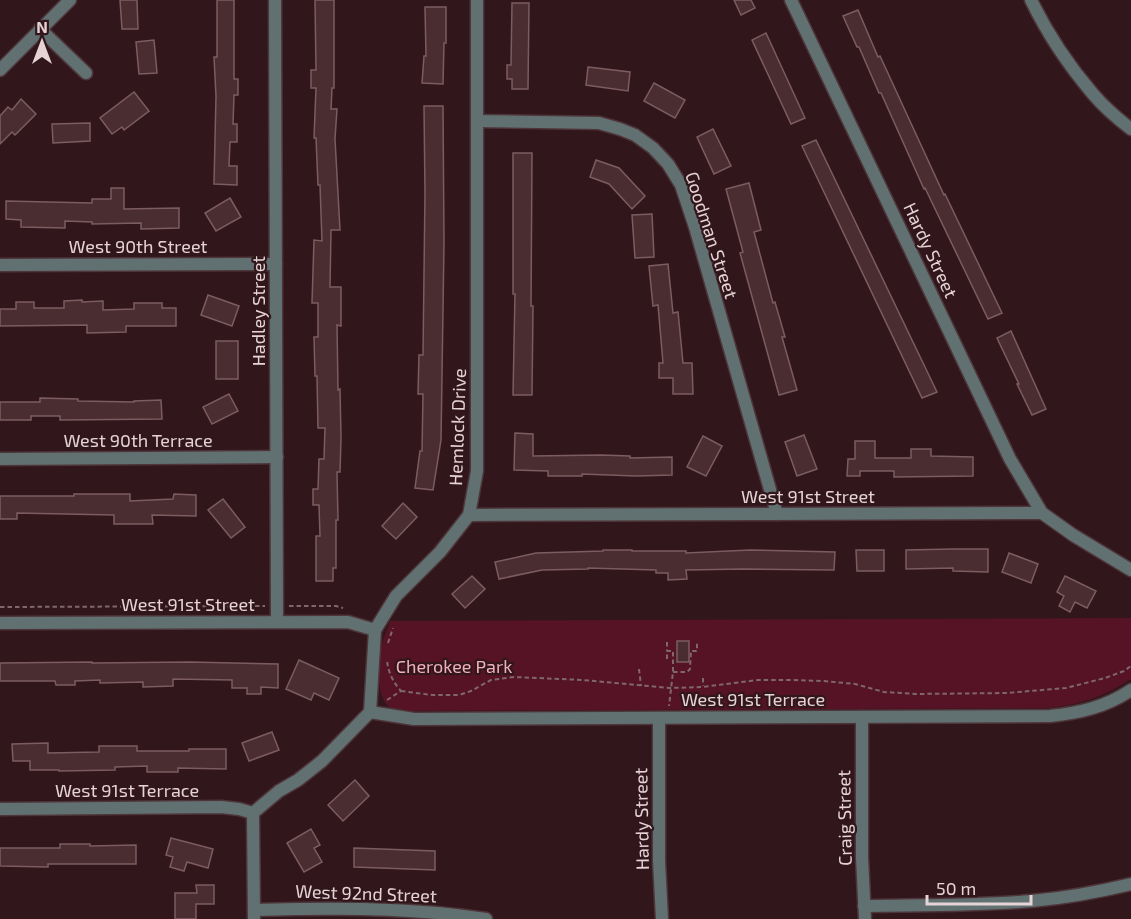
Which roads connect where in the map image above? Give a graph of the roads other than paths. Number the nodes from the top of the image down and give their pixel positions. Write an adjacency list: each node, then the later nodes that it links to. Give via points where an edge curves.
1 (70, 0): 6 (street)
2 (276, 0): 11 (street, Hadley Street)
3 (477, 0): 9 (street, Hemlock Drive)
4 (791, 0): 15 (street, Hardy Street, via 1010,459)
5 (1032, 0): 10 (street, via 1067,60 1094,95)
6 (40, 29): 7 (street); 8 (street)
7 (0, 70)
8 (86, 74)
9 (477, 121): 16 (street, Goodman Street, via 599,123 635,135 668,164 681,185); 17 (street, Hemlock Drive, via 477,471)
10 (1131, 129)
11 (276, 264): 12 (street, West 90th Street); 13 (street, Hadley Street)
12 (0, 265)
13 (277, 457): 14 (street, West 90th Terrace); 19 (street, Hadley Street)
14 (0, 459)
15 (1042, 513): 16 (street, West 91st Street); 18 (street)
16 (777, 514): 17 (street, West 91st Street)
17 (469, 515): 21 (street, Hemlock Drive, via 440,552 396,596)
18 (1131, 570)
19 (277, 621): 20 (street, West 91st Street); 21 (street, West 91st Street, via 348,622)
20 (0, 623)
21 (375, 630): 23 (street, Hemlock Drive)
22 (1131, 690): 24 (street, West 91st Terrace, via 1102,706 1074,714)
23 (370, 712): 25 (street, West 91st Terrace, via 414,719); 27 (street, via 322,761)
24 (862, 717): 25 (street, West 91st Terrace); 29 (street, Craig Street)
25 (665, 718): 32 (street, Hardy Street, via 659,861)
26 (0, 809): 27 (street, West 91st Terrace, via 221,807)
27 (253, 813): 30 (street)
28 (1131, 885): 29 (street, via 1032,901)
29 (864, 906): 33 (street, Craig Street)
30 (254, 914): 31 (street, West 92nd Street, via 387,909)
31 (486, 919)
32 (662, 919)
33 (865, 919)

